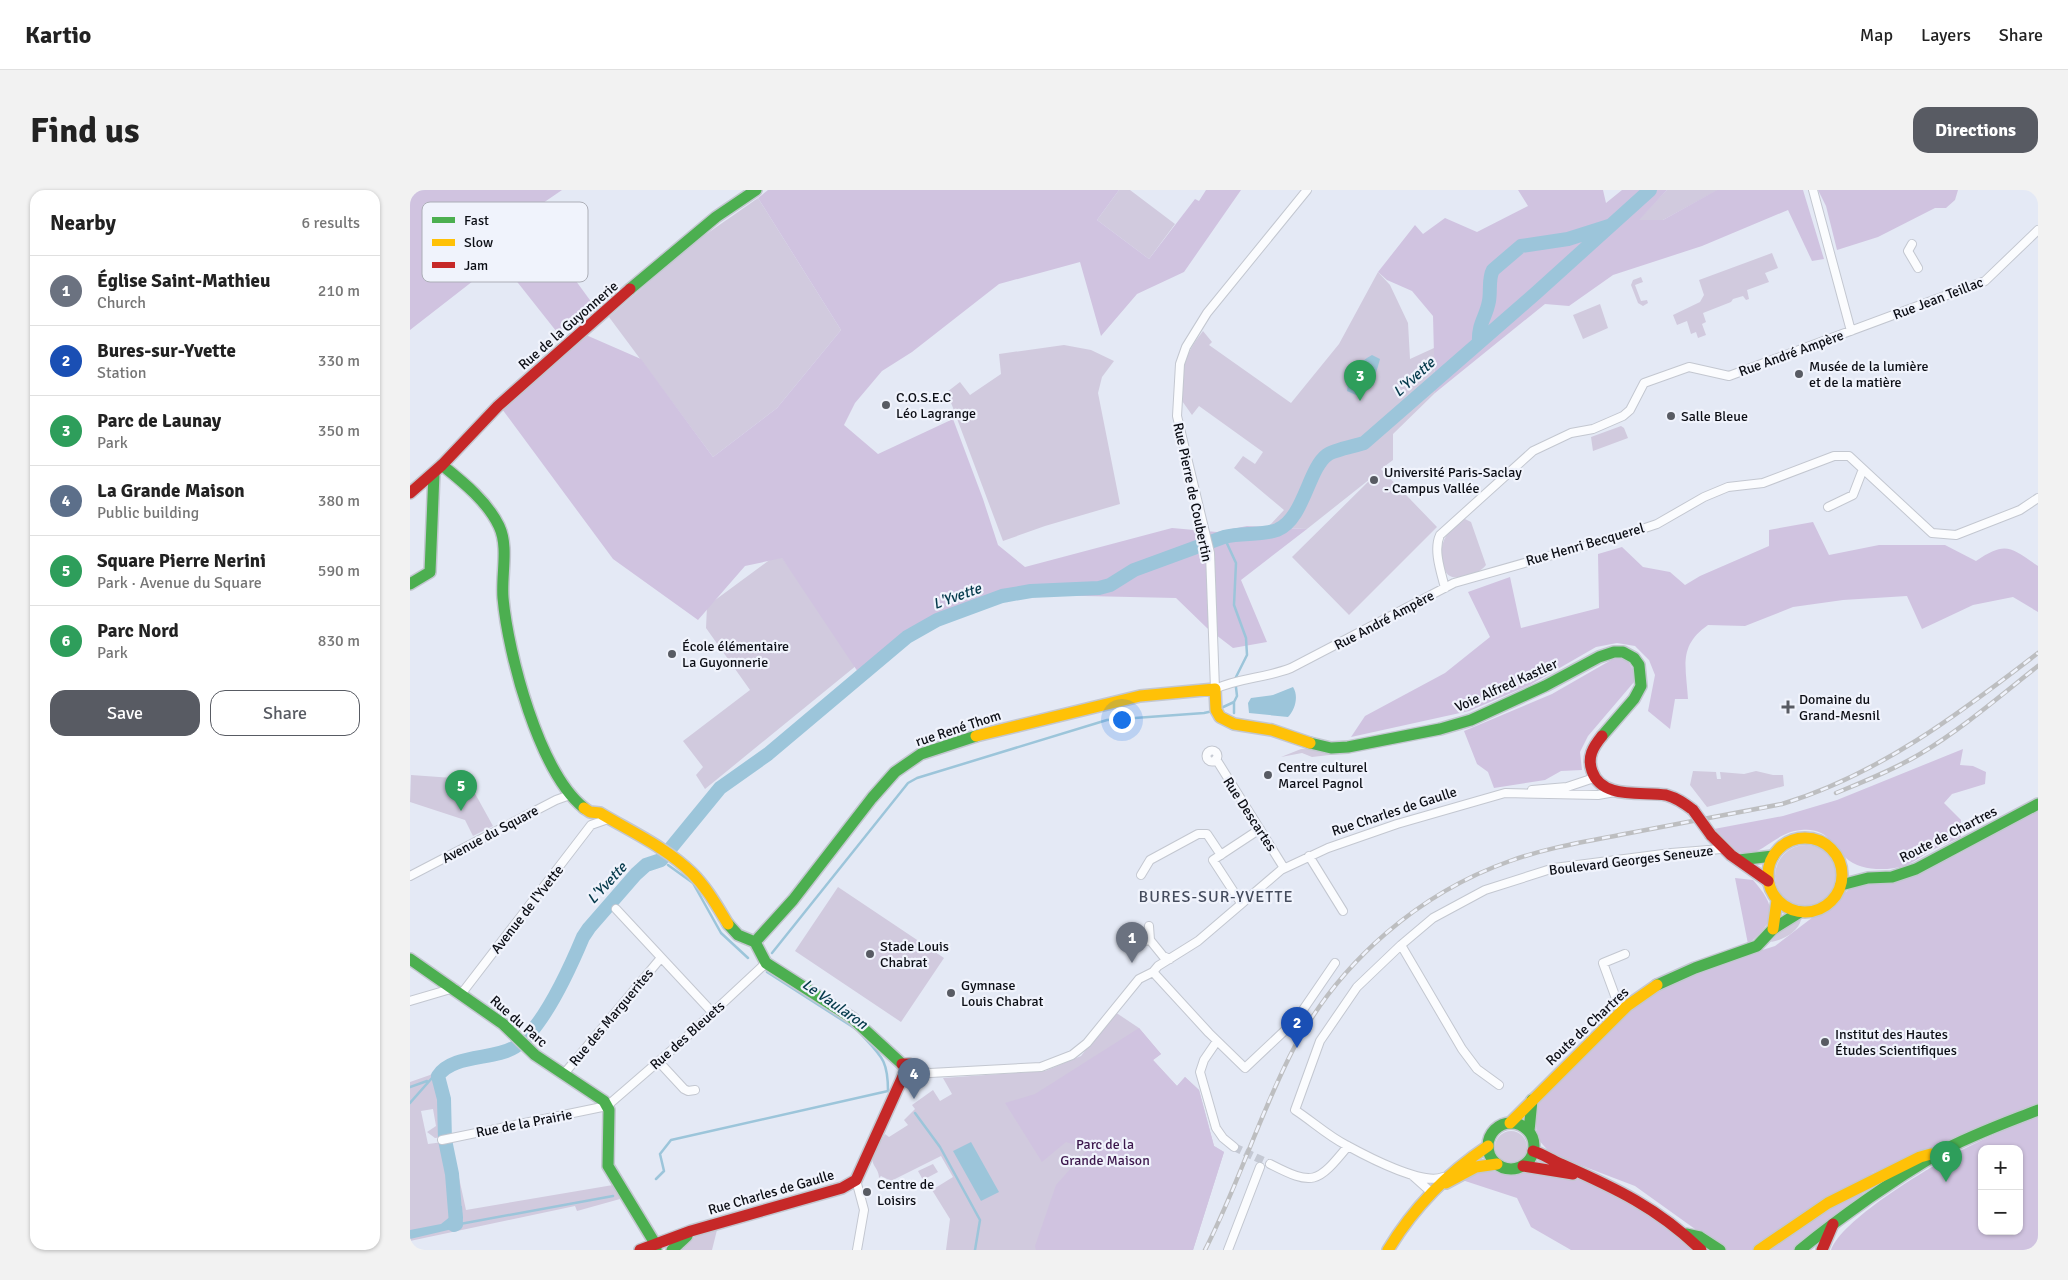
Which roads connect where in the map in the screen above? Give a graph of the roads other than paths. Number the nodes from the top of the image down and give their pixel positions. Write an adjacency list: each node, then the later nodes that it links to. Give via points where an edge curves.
1 (756, 190): 8 (main road, Rue de la Guyonnerie, via 678,248 498,406)
2 (1307, 190): 15 (street, Rue Pierre de Coubertin, via 1207,313 1186,347 1180,364 1177,416 1210,553)
3 (1813, 190): 7 (street)
4 (2038, 230): 7 (street, Rue Jean Teillac, via 1985,281)
5 (1912, 244): 6 (street, via 1908,251)
6 (1918, 268)
7 (1851, 331): 14 (street, Rue André Ampère, via 1729,376 1689,367 1644,383 1630,410 1623,416 1571,433 1533,451 1440,534 1437,541)
8 (438, 469): 10 (main road, Rue de la Guyonnerie); 13 (main road, via 430,572); 20 (main road, via 489,511 500,526 504,548 504,612 513,660 541,739 558,779)
9 (1863, 469): 11 (street, Rue Henri Becquerel, via 1932,533 1956,534 2020,510); 12 (street, via 1853,495); 14 (street, Rue Henri Becquerel, via 1849,456 1834,456 1763,482 1728,487 1657,524)
10 (410, 493)
11 (2038, 498)
12 (1828, 507)
13 (410, 584)
14 (1444, 588): 15 (street, Rue André Ampère, via 1299,665)
15 (1215, 689): 17 (main road, Voie Alfred Kastler, via 1214,710 1224,720 1280,730 1331,748 1353,747 1465,722 1546,687 1605,654 1619,651 1640,665 1642,682 1629,707 1598,739 1591,751 1589,763); 46 (main road, rue René Thom, via 1157,695 1064,713 946,745 916,757 884,783)
16 (1216, 759): 25 (street, Rue Descartes)
17 (1594, 778): 18 (main road, Rue Charles de Gaulle); 19 (street, Rue Charles de Gaulle, via 1567,787)
18 (1617, 792): 19 (street, Rue Charles de Gaulle, via 1598,795); 26 (main road, Rue Charles de Gaulle, bridge, via 1672,795 1685,802)
19 (1521, 793): 28 (street, Rue Charles de Gaulle, via 1488,797 1397,824)
20 (570, 795): 22 (main road); 34 (street, Avenue du Square)
21 (2038, 804): 35 (main road, Route de Chartres, via 1916,870 1892,877)
22 (589, 812): 23 (main road); 24 (street)
23 (608, 819): 24 (street, Avenue de l'Yvette); 46 (main road, via 657,847 698,879 738,935)
24 (591, 826): 56 (street, Avenue de l'Yvette)
25 (1260, 829): 27 (street); 32 (street, Rue Descartes)
26 (1721, 849): 30 (main road, Rue Charles de Gaulle); 48 (street, Boulevard Georges Seneuze, via 1602,862 1533,874 1485,890 1455,906)
27 (1221, 855): 33 (street, via 1207,834 1198,834 1150,860); 39 (street, via 1213,860)
28 (1309, 856): 32 (street, Rue Charles de Gaulle); 41 (street)
29 (1773, 856): 30 (main road); 31 (main road, via 1796,839 1816,840 1832,850); 36 (main road)
30 (1739, 860): 36 (main road, Rue Charles de Gaulle)
31 (1841, 867): 35 (main road, Route de Chartres); 37 (main road)
32 (1283, 869): 39 (street, Rue Charles de Gaulle)
33 (1141, 875)
34 (410, 876)
35 (1868, 878): 37 (main road, Route de Chartres)
36 (1768, 881): 38 (main road)
37 (1841, 885): 42 (main road, via 1829,904 1819,910)
38 (1777, 900): 42 (main road); 44 (main road)
39 (1241, 903): 51 (street, via 1198,941)
40 (616, 909): 50 (street)
41 (1342, 911)
42 (1800, 912): 44 (main road, Route de Chartres)
43 (1149, 926): 45 (street)
44 (1773, 929): 59 (main road, Route de Chartres, via 1757,946 1649,989)
45 (1150, 940): 47 (street); 51 (street, via 1163,956)
46 (755, 942): 53 (main road)
47 (1134, 943)
48 (1400, 945): 64 (street, via 1462,1049 1477,1069); 72 (street, Boulevard Georges Seneuze, via 1357,987 1320,1041 1295,1110)
49 (1625, 954): 59 (street, via 1603,962)
50 (660, 958): 58 (street); 63 (street, Rue des Marguerites)
51 (1170, 959): 55 (street)
52 (410, 960): 56 (main road, Rue du Parc)
53 (766, 963): 58 (street, Rue des Bleuets); 62 (main road, via 852,1018)
54 (1335, 963): 60 (street, via 1296,1020 1245,1068)
55 (1153, 972): 60 (street); 62 (street, via 1136,981 1087,1043 1059,1062 924,1074)
56 (458, 990): 57 (street); 63 (main road, Rue du Parc)
57 (410, 1001)
58 (712, 1012): 61 (street, Rue des Bleuets)
59 (1621, 1012): 66 (main road, Route de Chartres)
60 (1218, 1041): 74 (street, via 1204,1060 1200,1072 1216,1128)
61 (659, 1062): 65 (street, via 684,1089); 67 (street, Rue des Bleuets)
62 (906, 1070): 84 (main road, Rue Charles de Gaulle)
63 (563, 1075): 67 (main road, Rue du Parc)
64 (1499, 1085)
65 (695, 1090)
66 (1532, 1100): 69 (main road, Route de Chartres); 70 (main road)
67 (607, 1106): 71 (street, Rue de la Prairie); 89 (main road, via 608,1166)
68 (2038, 1110): 76 (main road)
69 (1510, 1123): 70 (main road); 73 (main road, via 1497,1128)
70 (1529, 1131): 75 (main road)
71 (446, 1139)
72 (1348, 1146): 77 (street, via 1325,1172 1311,1179 1300,1178); 82 (street)
73 (1488, 1146): 78 (main road, via 1490,1156); 83 (main road)
74 (1234, 1147)
75 (1533, 1151): 79 (main road); 81 (main road)
76 (1941, 1152): 86 (main road); 97 (main road, via 1920,1157 1856,1188)
77 (1270, 1164)
78 (1497, 1164): 79 (main road, via 1512,1169); 85 (main road, via 1470,1168)
79 (1523, 1166): 81 (main road, via 1571,1174)
80 (1260, 1167): 93 (street)
81 (1586, 1173): 88 (main road, via 1625,1192)
82 (1410, 1174): 83 (street, via 1432,1180); 85 (street)
83 (1445, 1176): 85 (main road)
84 (856, 1180): 87 (main road, Rue Charles de Gaulle, via 842,1188); 92 (street, via 864,1210)
85 (1434, 1189): 94 (main road)
86 (1833, 1223): 98 (main road); 99 (main road)
87 (692, 1231): 89 (main road, Rue Charles de Gaulle); 91 (main road)
88 (1685, 1234): 95 (main road); 96 (main road, via 1700,1237)
89 (659, 1248): 90 (main road, Rue Charles de Gaulle)
90 (640, 1250)
91 (672, 1250)
92 (857, 1250)
93 (1228, 1250)
94 (1388, 1250)
95 (1701, 1250)
96 (1720, 1250)
97 (1759, 1250)
98 (1800, 1250)
99 (1822, 1250)

